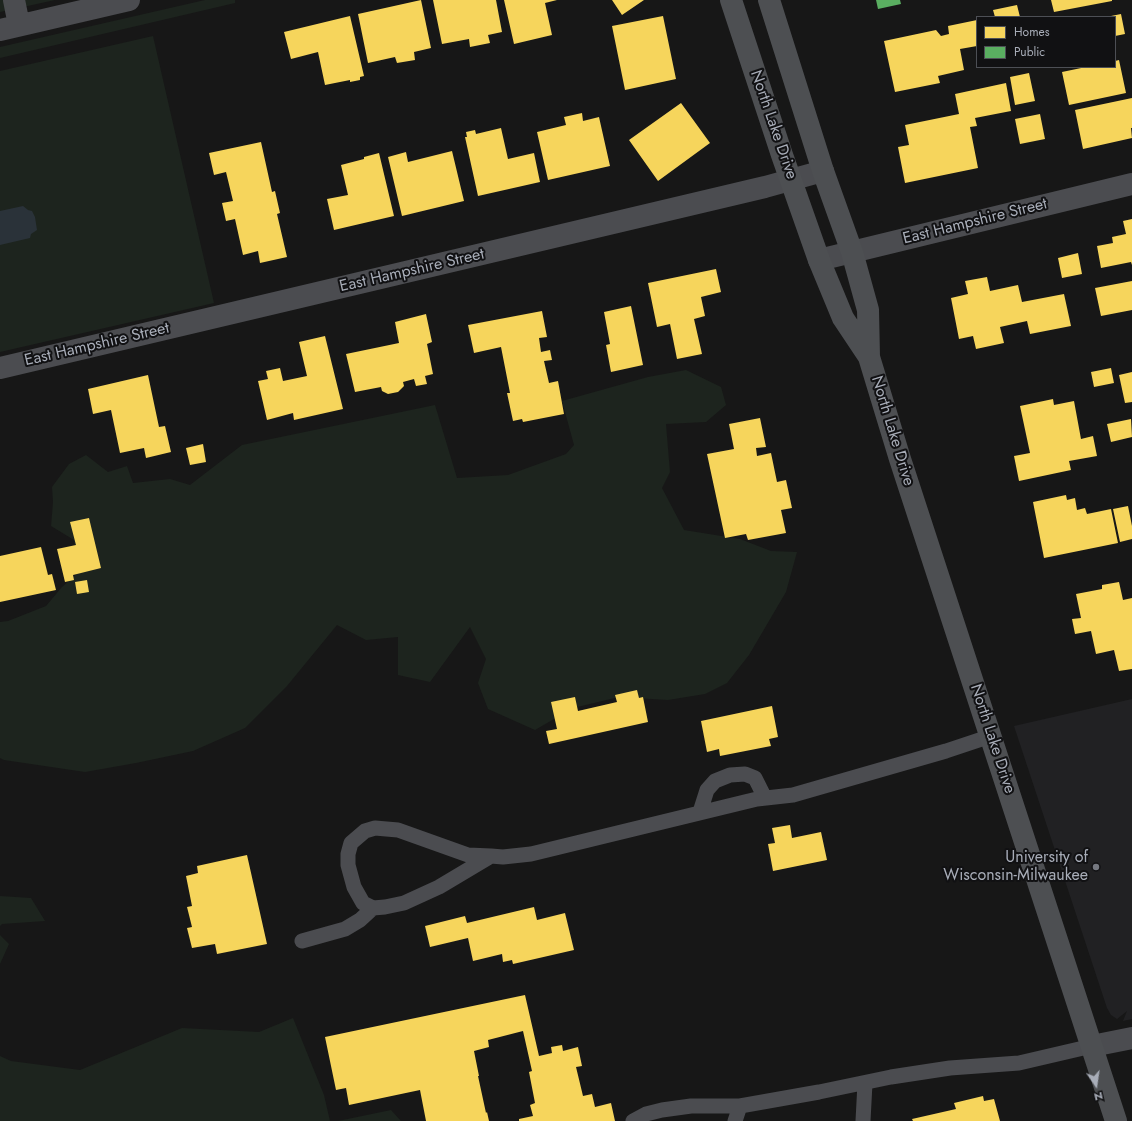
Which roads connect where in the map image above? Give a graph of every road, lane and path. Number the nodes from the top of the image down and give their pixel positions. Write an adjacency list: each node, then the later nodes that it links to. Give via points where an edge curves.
1 (14, 0): 5 (street)
2 (129, 0): 5 (street)
3 (731, 0): 7 (main road, North Lake Drive)
4 (768, 0): 6 (main road, North Lake Drive)
5 (9, 28)
6 (823, 171): 7 (street, East Hampshire Street); 9 (main road, North Lake Drive)
7 (791, 180): 10 (main road, North Lake Drive); 12 (street, East Hampshire Street)
8 (1132, 184): 9 (street, East Hampshire Street)
9 (852, 252): 10 (street, East Hampshire Street); 11 (main road, North Lake Drive, via 868,310)
10 (819, 260): 11 (main road, North Lake Drive, via 843,318)
11 (869, 357): 13 (main road, North Lake Drive)
12 (0, 368)
13 (991, 736): 14 (lane, via 793,795); 20 (main road, North Lake Drive)
14 (765, 798): 15 (lane); 15 (lane, via 755,778 745,774 730,775 715,781 707,790)
15 (700, 812): 16 (lane, via 531,854)
16 (491, 856): 17 (lane, via 439,887 404,903); 17 (lane, via 468,855 398,830 375,828 365,832 352,843 348,865 354,887 363,903)
17 (373, 908): 18 (lane, via 345,929)
18 (302, 941)
19 (1132, 1038): 20 (street)
20 (1092, 1046): 21 (lane, via 1019,1063 950,1068); 26 (main road, North Lake Drive)
21 (866, 1082): 22 (lane); 25 (lane)
22 (740, 1106): 23 (lane, via 691,1106 662,1110); 24 (lane)
23 (633, 1121)
24 (735, 1121)
25 (863, 1121)
26 (1116, 1121)

